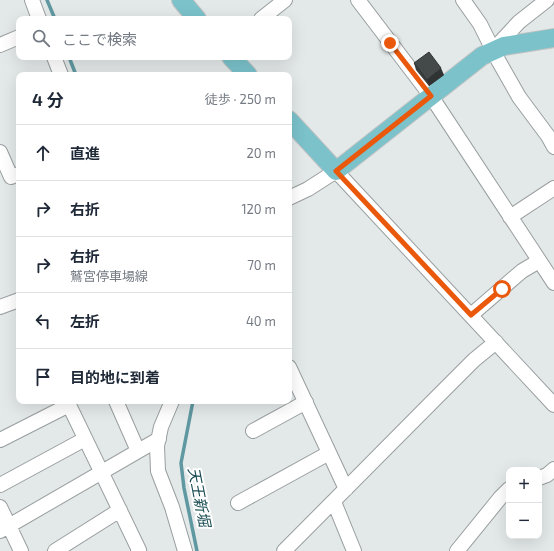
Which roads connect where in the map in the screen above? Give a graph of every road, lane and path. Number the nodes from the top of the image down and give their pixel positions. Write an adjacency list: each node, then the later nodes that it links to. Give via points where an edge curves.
1 (32, 0): 7 (street)
2 (181, 0): 8 (main road)
3 (285, 0): 9 (street)
4 (358, 0): 18 (street)
5 (463, 0): 13 (street, via 480,24)
6 (547, 0): 13 (street, via 519,22)
7 (38, 16)
8 (194, 16)
9 (265, 16)
10 (16, 38): 12 (street)
11 (554, 38): 13 (main road)
12 (0, 45)
13 (492, 50): 18 (main road); 20 (street, via 519,97)
14 (55, 60): 16 (street)
15 (234, 60): 17 (main road)
16 (60, 72)
17 (245, 72)
18 (431, 96): 22 (main road); 26 (street)
19 (292, 123): 22 (main road)
20 (554, 147)
21 (0, 152): 23 (street, via 11,178)
22 (336, 171): 25 (street); 31 (street)
23 (16, 176)
24 (554, 188): 26 (street)
25 (292, 197)
26 (510, 218): 27 (street)
27 (539, 261): 28 (street); 31 (street, via 522,271)
28 (554, 283)
29 (16, 301): 30 (street)
30 (0, 307)
31 (471, 315): 32 (street)
32 (496, 342): 37 (street); 46 (street, via 434,399)
33 (292, 373): 34 (street)
34 (306, 402): 38 (street); 43 (street)
35 (117, 404): 42 (street)
36 (171, 404): 39 (street)
37 (554, 405)
38 (253, 431)
39 (159, 439): 42 (street); 56 (street, via 158,471)
40 (0, 440): 41 (street, via 69,405)
41 (86, 440): 44 (street); 45 (street)
42 (138, 451): 44 (street)
43 (329, 453): 46 (street); 49 (street)
44 (102, 473): 51 (street); 52 (street)
45 (0, 485)
46 (346, 489): 48 (street)
47 (506, 492): 59 (street)
48 (334, 502): 57 (street); 58 (street)
49 (238, 503)
50 (0, 507): 52 (street)
51 (120, 510): 54 (street); 55 (street)
52 (4, 528): 53 (street)
53 (21, 551)
54 (55, 551)
55 (138, 551)
56 (185, 551)
57 (284, 551)
58 (354, 551)
59 (457, 551)

